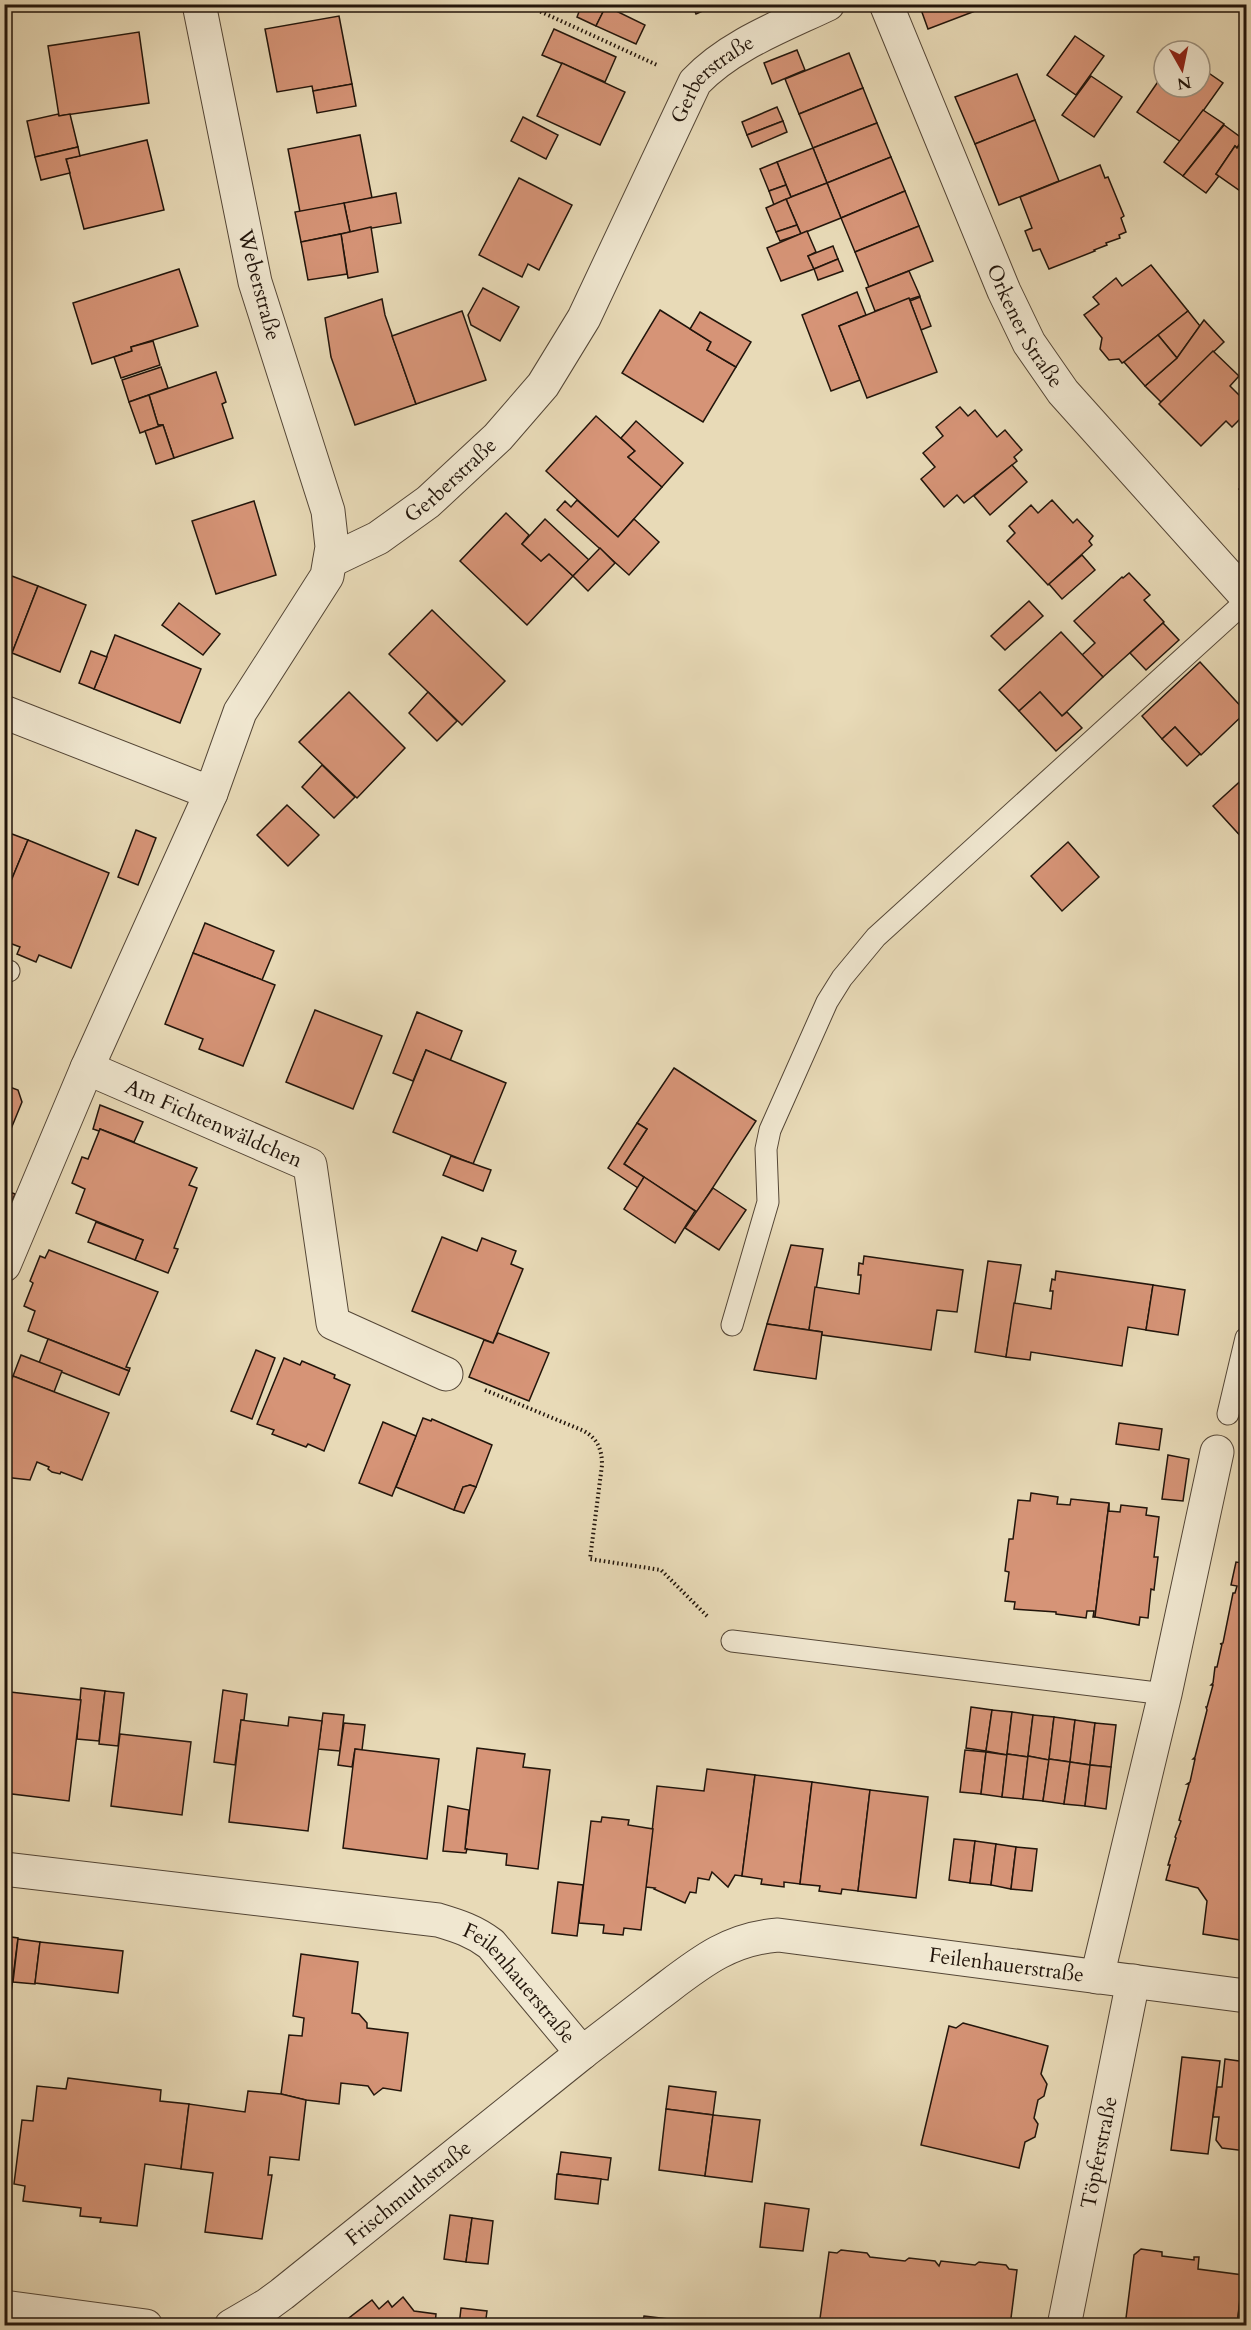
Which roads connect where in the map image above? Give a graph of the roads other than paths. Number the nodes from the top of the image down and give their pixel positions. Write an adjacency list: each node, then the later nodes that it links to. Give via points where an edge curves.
1 (199, 4): 4 (street, Weberstraße, via 253,273 328,511)
2 (828, 4): 4 (street, Gerberstraße, via 734,51 695,82 584,318 543,385 498,437 428,502 378,538)
3 (886, 4): 5 (street, Orkener Straße, via 1004,291 1039,359 1088,421)
4 (330, 561): 8 (street, via 321,587 240,712)
5 (1246, 596)
6 (1246, 601): 11 (lane, via 876,937 842,978 814,1029 767,1138 768,1202)
7 (4, 712): 8 (street)
8 (211, 792): 9 (street)
9 (87, 1068): 10 (street); 13 (street, Am Fichtenwäldchen, via 310,1165 333,1323)
10 (4, 1265)
11 (732, 1325)
12 (1246, 1338): 14 (lane)
13 (446, 1374)
14 (1228, 1414)
15 (1217, 1452): 17 (street, Feilenhauerstraße)
16 (732, 1641): 17 (lane)
17 (1165, 1695): 19 (street, Feilenhauerstraße)
18 (4, 1869): 22 (street, Feilenhauerstraße, via 438,1920 460,1927 491,1944)
19 (1097, 1977): 20 (street, Feilenhauerstraße); 22 (street, Feilenhauerstraße, via 778,1935 756,1936 699,1964)
20 (1133, 1981): 21 (street, Feilenhauerstraße); 26 (street, Töpferstraße)
21 (1246, 1996)
22 (582, 2053): 25 (street, Frischmuthstraße, via 275,2299)
23 (4, 2307): 24 (street)
24 (146, 2325)
25 (231, 2325)
26 (1064, 2325)

